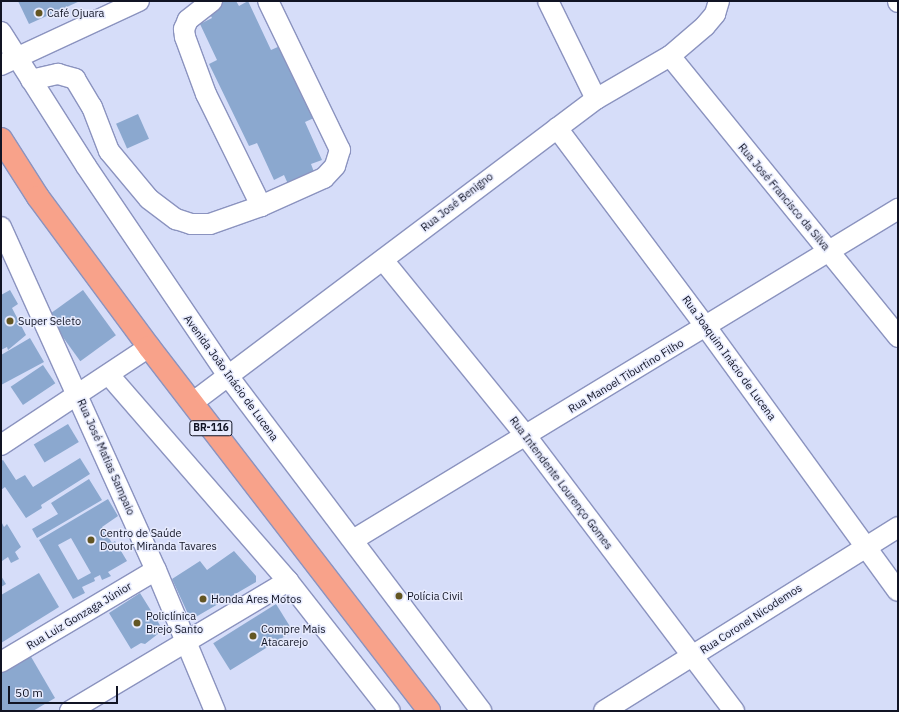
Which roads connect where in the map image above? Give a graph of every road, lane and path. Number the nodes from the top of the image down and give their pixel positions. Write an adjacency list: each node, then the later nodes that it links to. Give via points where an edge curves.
1 (139, 1): 8 (street)
2 (212, 1): 13 (street, via 188,20 184,28 185,37 206,94)
3 (268, 1): 13 (street, via 340,150 335,166 324,178)
4 (548, 1): 10 (street)
5 (719, 2): 7 (street, Rua José Benigno, via 715,14 705,26)
6 (1, 32): 8 (street, Avenida João Inácio de Lucena)
7 (670, 56): 10 (street, Rua José Benigno); 16 (street, Rua José Francisco da Silva)
8 (9, 61): 9 (street, Avenida João Inácio de Lucena)
9 (31, 80): 13 (street, via 58,74 75,79 92,107 113,157 149,199 176,219 191,224 210,224); 22 (street, Avenida João Inácio de Lucena, via 94,179)
10 (596, 99): 11 (street, Rua José Benigno)
11 (557, 128): 17 (street, Rua José Benigno); 18 (street, Rua Joaquim Inácio de Lucena)
12 (1, 140): 20 (highway, BR-116, via 38,197)
13 (261, 206)
14 (898, 209): 16 (street, Rua Manoel Tiburtino Filho)
15 (1, 227): 23 (street, Rua José Matias Sampaio)
16 (830, 252): 18 (street, Rua Manoel Tiburtino Filho); 19 (street, Rua José Francisco da Silva)
17 (383, 260): 22 (street, Rua José Benigno); 25 (street, Rua Intendente Lourenço Gomes)
18 (706, 327): 25 (street, Rua Manoel Tiburtino Filho); 29 (street, Rua Joaquim Inácio de Lucena)
19 (898, 337)
20 (149, 347): 21 (street); 24 (highway, BR-116)
21 (109, 375): 23 (street); 31 (street)
22 (228, 376): 24 (street, Rua José Benigno); 28 (street, Avenida João Inácio de Lucena)
23 (78, 395): 26 (street); 30 (street, Rua José Matias Sampaio)
24 (192, 403): 39 (highway, BR-116)
25 (526, 436): 28 (street, Rua Manoel Tiburtino Filho); 34 (street, Rua Intendente Lourenço Gomes)
26 (1, 445)
27 (898, 527): 29 (street, Rua Coronel Nicodemos)
28 (353, 540): 40 (street, Avenida João Inácio de Lucena)
29 (865, 547): 32 (street, Rua Joaquim Inácio de Lucena); 34 (street, Rua Coronel Nicodemos)
30 (156, 570): 33 (street, Rua José Matias Sampaio); 35 (street, Rua Luiz Gonzaga Júnior)
31 (288, 581): 33 (street); 38 (street)
32 (898, 591)
33 (184, 641): 36 (street); 37 (street, Rua José Matias Sampaio)
34 (691, 657): 41 (street, Rua Coronel Nicodemos); 42 (street, Rua Intendente Lourenço Gomes)
35 (1, 662)
36 (70, 711)
37 (215, 711)
38 (390, 711)
39 (429, 711)
40 (481, 711)
41 (604, 711)
42 (734, 711)

